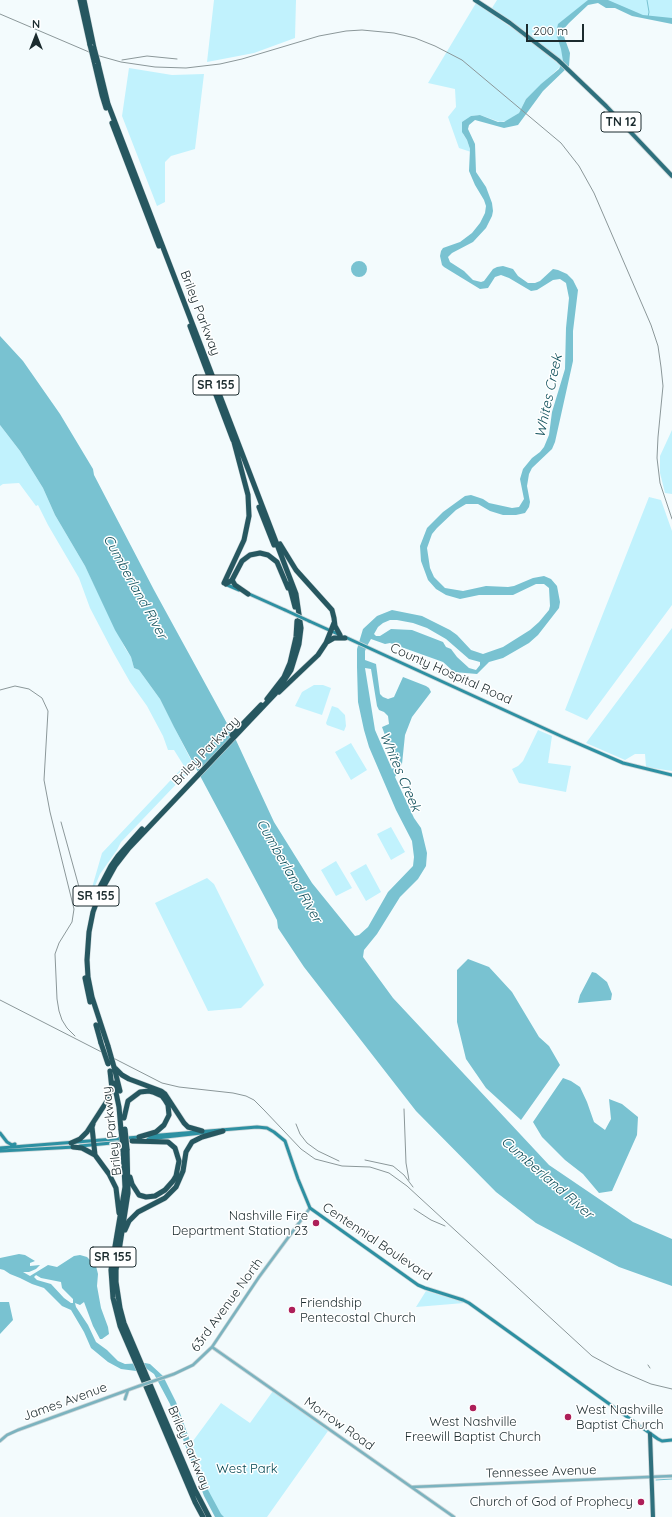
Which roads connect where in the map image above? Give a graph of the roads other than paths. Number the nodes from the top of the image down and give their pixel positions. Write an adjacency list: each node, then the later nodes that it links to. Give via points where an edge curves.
1 (80, 0): 4 (highway, Briley Parkway / SR 155)
2 (85, 0): 4 (highway, Briley Parkway / SR 155)
3 (475, 0): 6 (main road, TN 12, via 510,22 558,60)
4 (92, 47): 5 (highway, Briley Parkway / SR 155, bridge)
5 (96, 62): 7 (highway, Briley Parkway / SR 155, via 102,95 128,167); 8 (highway, Briley Parkway / SR 155, via 108,104)
6 (672, 176)
7 (234, 442): 10 (highway, via 248,495 249,516 244,540); 12 (highway, Briley Parkway / SR 155)
8 (269, 522): 13 (highway, via 296,570 332,610); 18 (highway, Briley Parkway / SR 155, via 296,594 301,628 291,670)
9 (232, 580): 10 (highway); 11 (highway); 12 (highway, via 239,565 247,557 255,553 268,555 277,562)
10 (225, 584): 11 (main road, County Hospital Road)
11 (248, 594): 14 (main road, County Hospital Road, bridge)
12 (294, 603): 19 (highway, Briley Parkway / SR 155, via 296,637 290,663 284,677)
13 (334, 622): 14 (highway); 15 (highway)
14 (332, 631): 15 (main road, County Hospital Road); 17 (highway)
15 (340, 635): 16 (main road, County Hospital Road)
16 (346, 638): 17 (highway, via 334,638); 20 (main road, County Hospital Road, via 624,763)
17 (326, 643): 18 (highway, via 312,663)
18 (267, 703): 19 (highway, Briley Parkway / SR 155)
19 (257, 711): 21 (highway, Briley Parkway / SR 155)
20 (672, 775)
21 (191, 780): 22 (highway, Briley Parkway / SR 155, bridge, via 115,866 93,912 87,945 88,977 100,1027 108,1046); 22 (highway, Briley Parkway / SR 155, bridge, via 126,846 111,866 95,898 87,927 84,961 87,993)
22 (111, 1067): 23 (highway, Briley Parkway / SR 155, via 120,1093); 24 (highway, via 111,1094); 26 (highway, Briley Parkway / SR 155); 27 (highway, via 129,1079 161,1091 188,1127)
23 (124, 1118): 26 (highway, Briley Parkway / SR 155); 30 (highway, via 128,1101 140,1092 154,1092 162,1096 168,1105 169,1114 164,1125 156,1132)
24 (94, 1124): 32 (highway); 34 (highway)
25 (243, 1128): 27 (main road, Centennial Boulevard); 28 (main road, Centennial Boulevard); 40 (main road, Centennial Boulevard, via 262,1127 282,1138)
26 (123, 1129): 36 (highway, Briley Parkway / SR 155, bridge)
27 (202, 1131): 30 (main road, Centennial Boulevard)
28 (222, 1131): 31 (main road, Centennial Boulevard); 41 (highway, via 192,1142 186,1152 183,1172 176,1187 164,1198 133,1216)
29 (0, 1133): 33 (main road, via 5,1141 12,1144)
30 (139, 1137): 32 (main road, Centennial Boulevard)
31 (132, 1141): 32 (main road, Centennial Boulevard); 39 (highway, via 168,1142 175,1148 179,1161 173,1181 155,1196 140,1195 132,1184)
32 (94, 1143): 34 (main road, Centennial Boulevard); 38 (highway)
33 (47, 1144): 34 (main road, Centennial Boulevard); 35 (main road, Centennial Boulevard)
34 (72, 1145): 37 (main road, Centennial Boulevard); 38 (highway)
35 (0, 1148)
36 (125, 1149): 39 (highway, Briley Parkway / SR 155); 42 (highway, Briley Parkway / SR 155, via 124,1192 113,1253)
37 (0, 1151)
38 (95, 1155): 42 (highway, via 116,1188 119,1213 109,1269)
39 (129, 1172): 41 (highway, Briley Parkway / SR 155, via 126,1210)
40 (310, 1208): 43 (street, 63rd Avenue North); 49 (main road, Centennial Boulevard, via 418,1285 469,1303)
41 (119, 1246): 44 (highway, Briley Parkway / SR 155, via 116,1270 117,1295)
42 (111, 1283): 44 (highway, Briley Parkway / SR 155, via 116,1311)
43 (212, 1347): 46 (street, 63rd Avenue North, bridge, via 193,1365); 54 (street, Morrow Road)
44 (137, 1360): 45 (highway, Briley Parkway / SR 155)
45 (144, 1376): 55 (highway, Briley Parkway / SR 155); 56 (highway, Briley Parkway / SR 155)
46 (139, 1386): 47 (street, James Avenue)
47 (128, 1390): 48 (street); 51 (street, James Avenue, via 22,1429)
48 (125, 1399)
49 (650, 1434): 50 (main road, Centennial Boulevard, via 662,1441); 53 (main road)
50 (672, 1440)
51 (0, 1441)
52 (672, 1476): 53 (street, Tennessee Avenue)
53 (651, 1477): 54 (street, Tennessee Avenue); 58 (main road)
54 (412, 1487): 57 (street, Morrow Road)
55 (203, 1517)
56 (209, 1517)
57 (454, 1517)
58 (653, 1517)

